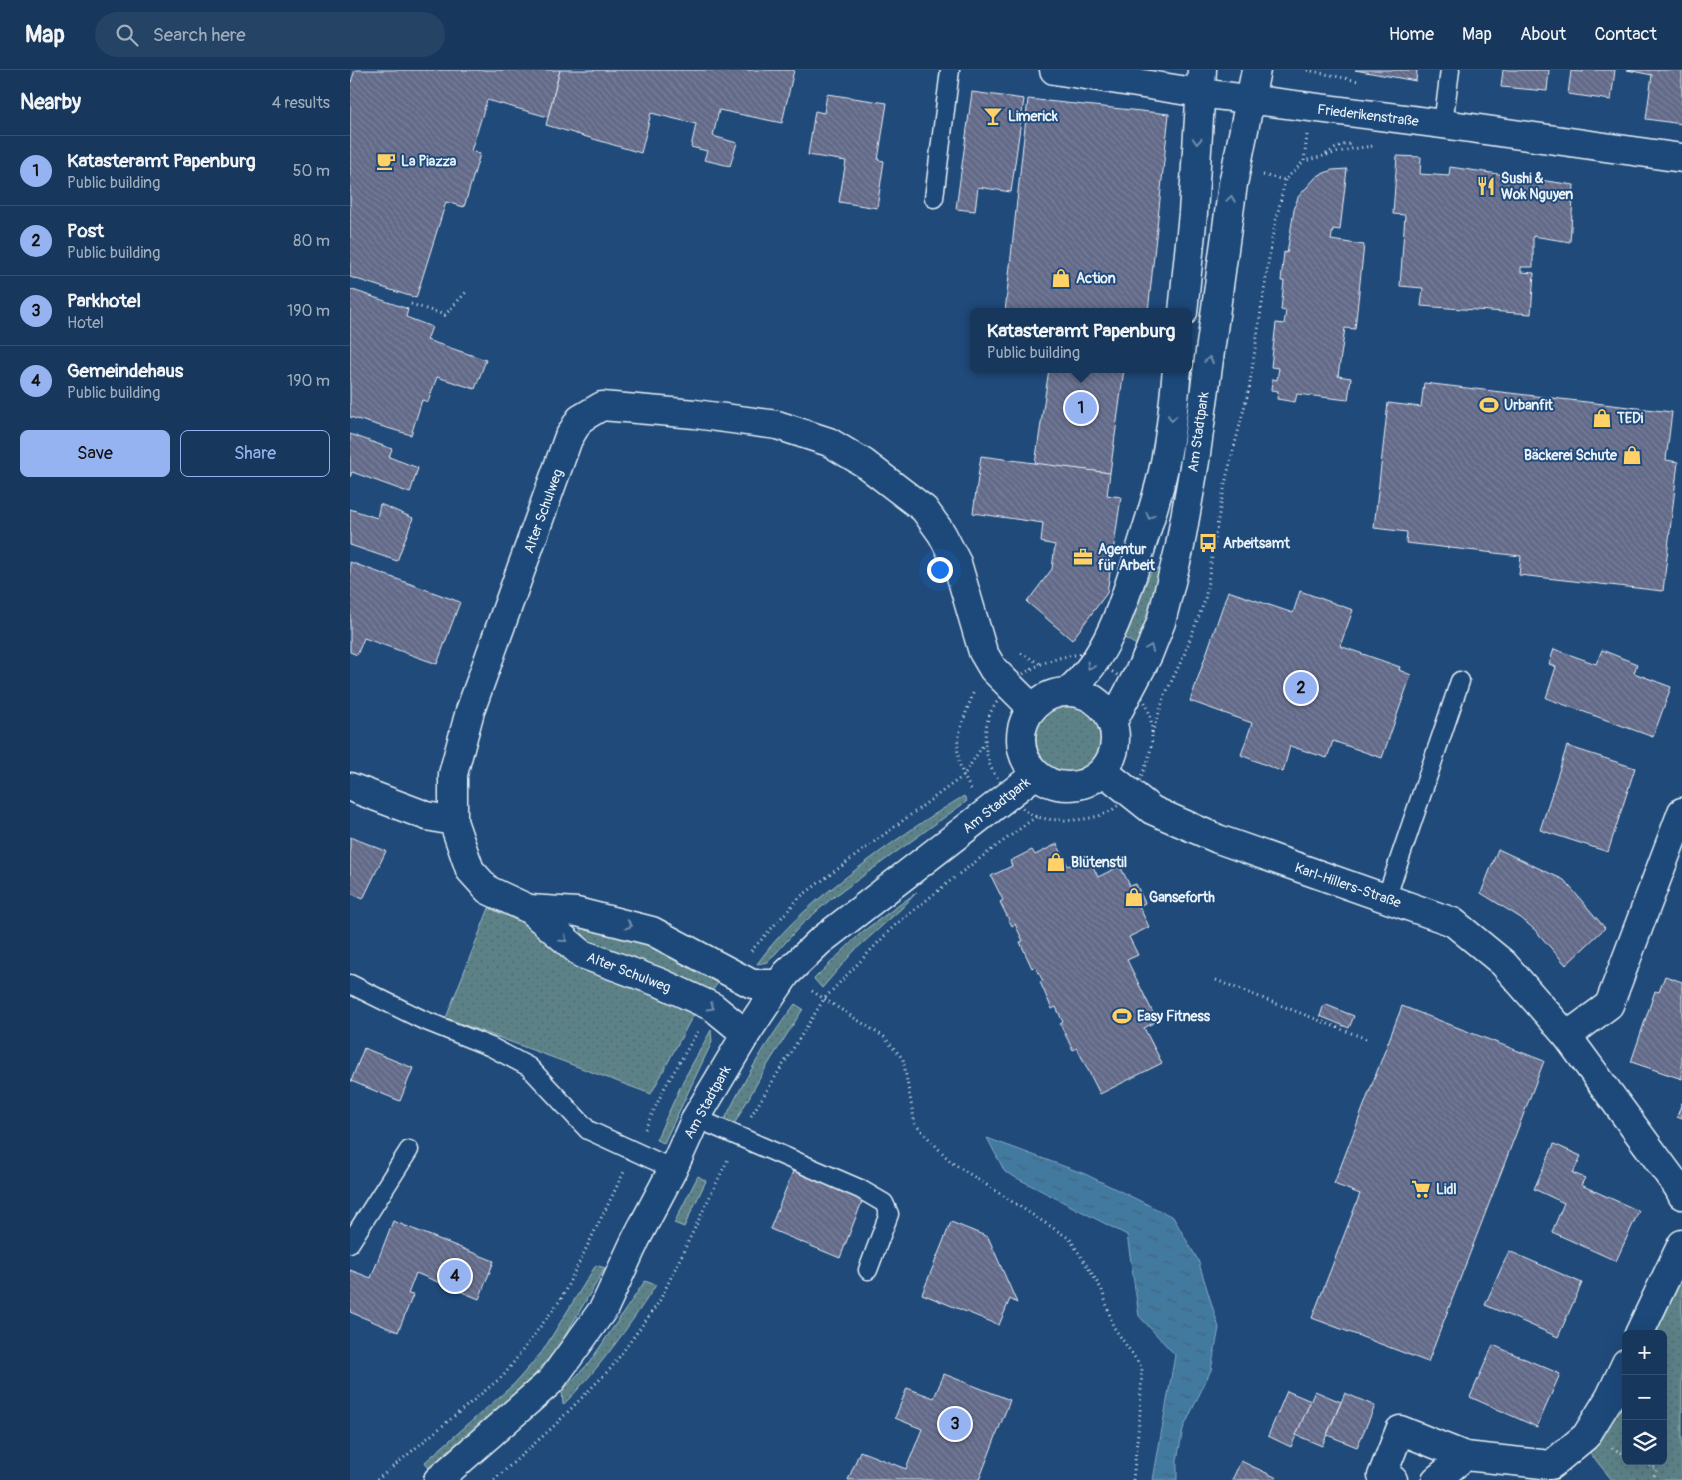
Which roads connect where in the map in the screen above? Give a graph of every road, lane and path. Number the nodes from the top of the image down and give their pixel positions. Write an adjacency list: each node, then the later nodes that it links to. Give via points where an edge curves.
1 (950, 70): 12 (lane)
2 (1054, 70): 7 (street, Friederikenstraße)
3 (1256, 70): 8 (street, Am Stadtpark)
4 (1307, 70): 6 (path)
5 (1450, 70): 9 (lane)
6 (1313, 72)
7 (1201, 81): 8 (street, Friederikenstraße); 15 (street, one-way to 15)
8 (1250, 100): 9 (street, Friederikenstraße); 20 (street, Am Stadtpark, one-way to 8, via 1161,622 1180,546 1195,461 1233,184)
9 (1443, 124): 10 (street, Friederikenstraße)
10 (1682, 158)
11 (1285, 180): 24 (path, via 1272,239 1250,389 1223,491 1205,600)
12 (934, 198)
13 (468, 290): 14 (path, via 445,315)
14 (411, 304)
15 (1183, 308)
16 (1177, 373): 17 (street, Am Stadtpark, one-way to 17, via 1164,470 1124,603)
17 (1094, 660): 19 (path, via 1082,654 1058,657 1034,666); 20 (path); 21 (street, Am Stadtpark, one-way to 21, via 1082,680)
18 (1460, 681): 32 (lane)
19 (1008, 685): 22 (street, Alter Schulweg); 29 (path, via 990,713 984,744 989,766); 31 (street, Alter Schulweg, via 983,652 957,563 942,534 924,509 864,463 829,442 777,426 695,414 602,406 580,419 568,439 470,711 453,774)
20 (1132, 686): 23 (street, Am Stadtpark); 24 (path, via 1148,707)
21 (1068, 691): 22 (street, via 1054,693); 23 (street, via 1095,700 1106,710)
22 (1032, 708): 26 (street, via 1024,721 1021,735 1026,763)
23 (1112, 723): 25 (street, via 1115,748)
24 (1152, 733): 28 (path, via 1150,754)
25 (1103, 771): 26 (street, via 1091,781 1077,786 1048,782); 28 (street, Karl-Hillers-Straße)
26 (1036, 774): 29 (street, Am Stadtpark)
27 (350, 787): 31 (street, via 427,816)
28 (1130, 792): 29 (path, via 1116,808 1100,815 1072,820 1046,819 1029,813); 32 (street, Karl-Hillers-Straße, via 1152,810 1218,839)
29 (1009, 794): 34 (street, Am Stadtpark, via 819,942)
30 (1682, 812): 38 (street, via 1609,1005)
31 (453, 821): 33 (street, Alter Schulweg, via 470,870 488,890)
32 (1386, 899): 38 (street, Karl-Hillers-Straße, via 1453,922 1503,963)
33 (529, 909): 34 (street, one-way to 34, via 577,912 652,931 752,984); 37 (street, Alter Schulweg, one-way to 37, via 582,954 661,983 713,1007)
34 (783, 979): 37 (street, Am Stadtpark); 52 (path, via 884,1037 903,1059 914,1124 951,1162 1070,1239 1102,1290 1113,1326 1142,1368)
35 (1216, 980): 39 (path)
36 (350, 984): 42 (lane, via 529,1067 588,1130)
37 (746, 1034): 40 (street, Am Stadtpark)
38 (1567, 1036): 43 (street, Karl-Hillers-Straße)
39 (1369, 1040)
40 (696, 1118): 42 (street, Am Stadtpark); 46 (lane, via 884,1202 889,1214)
41 (409, 1150): 44 (lane)
42 (673, 1169): 51 (street, Am Stadtpark, via 604,1308 551,1381)
43 (1682, 1195)
44 (350, 1243)
45 (1682, 1244): 47 (street)
46 (868, 1270)
47 (1641, 1330)
48 (1622, 1371): 49 (street, via 1586,1436 1551,1464)
49 (1465, 1456): 53 (street, via 1400,1430 1382,1476); 54 (street)
50 (1648, 1465): 55 (path, via 1657,1469)
51 (438, 1480)
52 (1133, 1480)
53 (1393, 1480)
54 (1436, 1480)
55 (1652, 1480)

